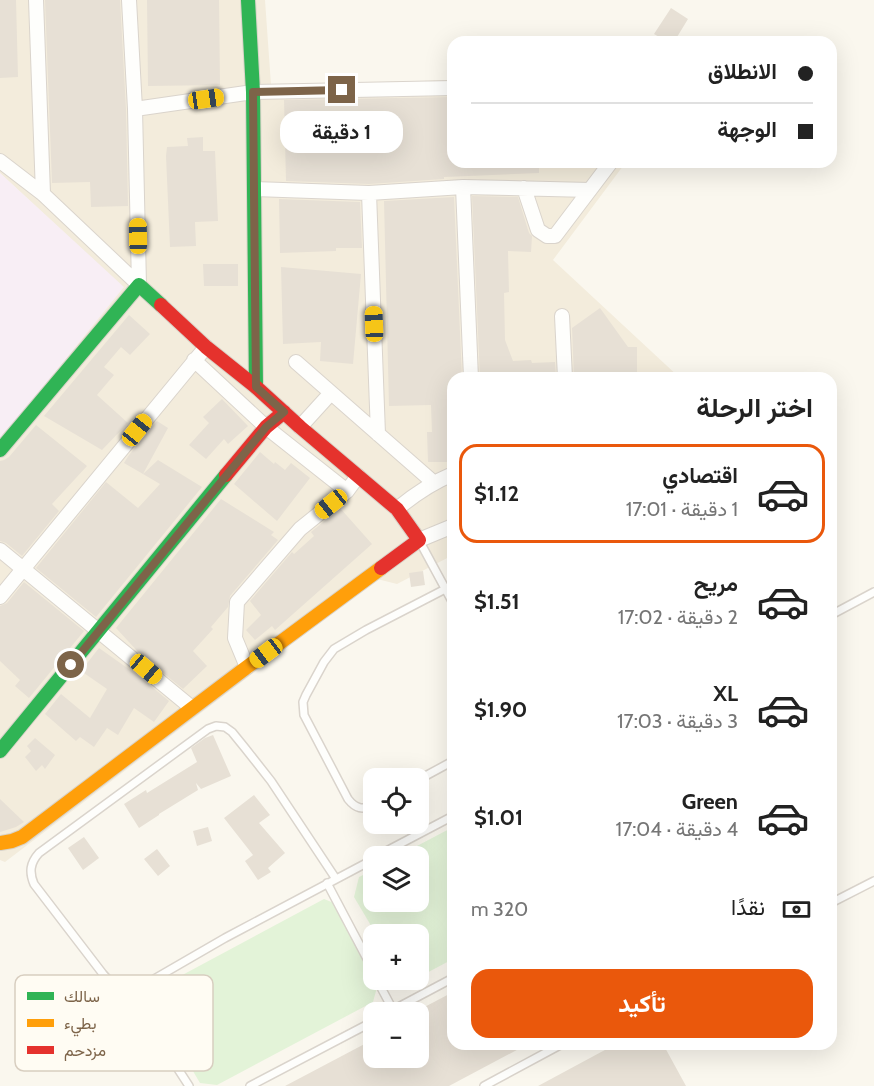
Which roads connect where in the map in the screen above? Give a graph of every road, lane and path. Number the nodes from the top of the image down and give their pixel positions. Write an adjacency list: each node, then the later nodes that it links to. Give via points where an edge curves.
1 (36, 0): 14 (street)
2 (129, 0): 6 (street)
3 (248, 0): 5 (street)
4 (447, 88): 5 (street)
5 (253, 92): 6 (street); 11 (street)
6 (135, 109): 15 (street)
7 (0, 161): 14 (street)
8 (606, 168): 12 (street)
9 (463, 187): 10 (street); 13 (street); 20 (street)
10 (524, 188): 12 (street); 12 (street, via 538,230 547,236 555,236)
11 (254, 189): 13 (street); 22 (street)
12 (590, 190)
13 (369, 193): 27 (street)
14 (43, 194): 15 (street)
15 (139, 285): 17 (street); 28 (street)
16 (562, 316): 21 (street)
17 (206, 347): 18 (street); 22 (street)
18 (194, 360): 25 (street); 37 (street)
19 (296, 362): 23 (street)
20 (471, 372)
21 (565, 372)
22 (256, 387): 24 (street)
23 (330, 394): 26 (street); 27 (street)
24 (284, 412): 25 (street); 26 (street)
25 (266, 427): 32 (street); 43 (street)
26 (300, 427): 29 (street)
27 (378, 434): 31 (street)
28 (0, 450)
29 (358, 476): 32 (street); 33 (street)
30 (447, 477): 31 (street)
31 (434, 482): 33 (street)
32 (347, 491): 44 (street, via 300,529 237,602 235,638)
33 (397, 509): 35 (street)
34 (447, 528): 35 (street)
35 (419, 540): 38 (lane); 44 (street)
36 (0, 550): 37 (street)
37 (23, 568): 41 (street); 43 (street)
38 (447, 584)
39 (447, 588): 49 (lane, via 333,649 303,702 304,715 348,799)
40 (874, 591): 42 (lane)
41 (0, 597)
42 (837, 612)
43 (99, 631): 45 (street); 46 (street)
44 (247, 667): 45 (street)
45 (192, 708): 51 (street, via 22,837)
46 (0, 751)
47 (447, 764): 48 (lane)
48 (429, 774)
49 (363, 808)
50 (447, 819): 52 (lane)
51 (0, 843)
52 (396, 846)
53 (363, 864): 54 (lane)
54 (336, 879): 56 (lane); 59 (lane, via 271,781 232,732 225,727 208,729 33,859 30,867 34,884)
55 (874, 881): 57 (lane)
56 (327, 883): 58 (lane); 60 (lane)
57 (837, 900)
58 (363, 951)
59 (104, 975)
60 (161, 975)
61 (447, 981): 62 (lane)
62 (408, 1002)
63 (363, 1027): 67 (lane)
64 (551, 1050): 68 (lane)
65 (179, 1071): 66 (lane)
66 (189, 1086)
67 (250, 1086)
68 (484, 1086)

